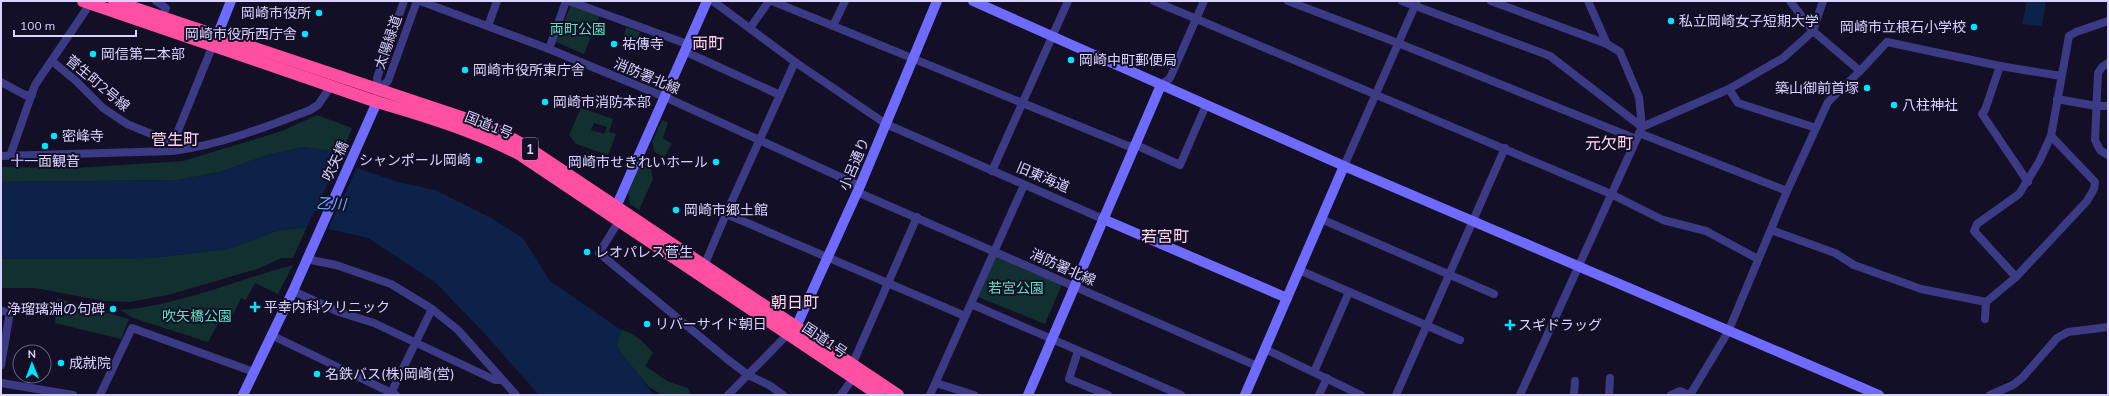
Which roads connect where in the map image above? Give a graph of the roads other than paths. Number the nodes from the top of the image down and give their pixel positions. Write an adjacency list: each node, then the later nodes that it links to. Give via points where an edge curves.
1 (114, 1): 27 (highway, 国道1号 / 1)
2 (156, 1): 27 (street, via 166,8)
3 (231, 1): 35 (street)
4 (404, 1): 50 (street, 太陽緑道, via 377,78)
5 (417, 1): 50 (street, 太陽緑道, via 388,81)
6 (420, 1): 30 (street, 消防署北線)
7 (497, 1): 30 (street)
8 (568, 1): 38 (street); 39 (street)
9 (707, 1): 38 (street)
10 (713, 1): 32 (street, 旧東海道)
11 (768, 1): 32 (street)
12 (772, 1): 31 (street)
13 (845, 1): 31 (street)
14 (938, 1): 40 (street, 小呂通り)
15 (973, 1): 34 (street)
16 (1068, 1): 34 (street)
17 (1154, 1): 28 (street)
18 (1204, 1): 28 (street)
19 (1288, 1): 36 (street)
20 (1402, 1): 26 (street)
21 (1491, 1): 37 (street)
22 (1588, 1): 37 (street)
23 (1790, 1): 33 (street)
24 (1823, 1): 33 (street)
25 (88, 2): 35 (highway, 国道1号 / 1); 41 (street)
26 (1416, 4): 36 (street); 64 (street, via 1550,56)
27 (162, 17): 35 (highway, 国道1号 / 1)
28 (1196, 20): 48 (street, via 1170,78); 53 (street)
29 (2108, 21): 46 (street, via 2069,36)
30 (488, 26): 39 (street, 消防署北線)
31 (833, 26): 40 (street)
32 (750, 28): 42 (street, 旧東海道)
33 (1813, 31): 45 (street); 51 (street, via 1783,58)
34 (1052, 38): 48 (street); 58 (street)
35 (215, 41): 49 (highway, 国道1号 / 1); 50 (highway, 国道1号 / 1); 68 (street)
36 (1398, 43): 53 (street); 64 (street)
37 (1607, 44): 64 (street, via 1620,52 1639,97)
38 (686, 48): 54 (street); 55 (street)
39 (549, 49): 55 (street, 消防署北線)
40 (913, 60): 58 (street); 62 (street, 小呂通り)
41 (52, 61): 52 (street, via 35,85); 68 (street, 菅生町2号線, via 103,108 127,124)
42 (795, 62): 54 (street); 62 (street, 旧東海道)
43 (2108, 63): 60 (street, via 2098,73)
44 (2000, 66): 45 (street, via 1887,42); 46 (street); 74 (street, via 1986,110 1982,114)
45 (1860, 71): 63 (street, via 1828,102)
46 (2061, 76): 56 (street)
47 (1, 82): 52 (street, via 25,95)
48 (1161, 85): 59 (street); 67 (street)
49 (331, 86): 57 (highway, 国道1号 / 1); 68 (street, via 318,105 310,110 197,148)
50 (379, 89): 57 (street, 太陽緑道); 79 (highway, 国道1号 / 1, via 498,131 524,145)
51 (1729, 89): 63 (street, via 1738,103); 64 (street)
52 (32, 94): 71 (street)
53 (1377, 94): 69 (street); 72 (street)
54 (780, 95): 66 (street)
55 (665, 97): 66 (street, 消防署北線); 79 (street)
56 (2057, 99): 60 (street); 65 (street)
57 (377, 102): 84 (highway, 国道1号 / 1, via 500,144); 89 (street, 吹矢橋)
58 (1023, 104): 67 (street, via 1128,146); 73 (street)
59 (1206, 104): 67 (street, via 1180,165); 72 (street)
60 (2096, 106): 61 (street); 70 (street, via 2095,140 2100,150)
61 (2108, 106)
62 (886, 124): 73 (street, 旧東海道); 76 (street, 小呂通り)
63 (1816, 128): 77 (street)
64 (1639, 133): 77 (street); 78 (street)
65 (2051, 136): 74 (street); 95 (street, via 2094,182 2094,189 2087,201)
66 (760, 140): 76 (street, 消防署北線); 80 (street)
67 (1136, 145): 82 (street)
68 (173, 147): 71 (street)
69 (1505, 148): 78 (street); 85 (street)
70 (2108, 155)
71 (5, 156)
72 (1344, 166): 83 (street); 85 (street)
73 (992, 171): 75 (street, 旧東海道)
74 (2028, 182): 95 (street, via 2019,194 1977,224 1974,231)
75 (1024, 184): 82 (street, 旧東海道); 87 (street)
76 (859, 189): 81 (street, 消防署北線); 88 (street, 小呂通り)
77 (1786, 191): 86 (street)
78 (1612, 194): 90 (street, via 1663,220 1706,231); 92 (street)
79 (616, 207): 91 (highway, 国道1号 / 1)
80 (726, 214): 88 (street); 91 (street)
81 (917, 217): 87 (street, 消防署北線); 96 (street)
82 (1103, 219): 97 (street); 101 (street, 旧東海道)
83 (1321, 219): 93 (street); 94 (street)
84 (619, 221): 110 (highway, 国道1号 / 1); 123 (street, via 599,253)
85 (1472, 222): 92 (street); 94 (street)
86 (1771, 230): 90 (street); 102 (street, via 1835,253 1854,265 1921,289)
87 (995, 250): 97 (street, 消防署北線); 103 (street)
88 (827, 256): 96 (street); 110 (street, 小呂通り)
89 (306, 259): 98 (street, 吹矢橋); 104 (street, via 336,265 391,284)
90 (1758, 259): 111 (street)
91 (704, 266): 110 (highway, 国道1号 / 1)
92 (1579, 266): 111 (street); 151 (street)
93 (1299, 270): 99 (street); 101 (street)
94 (1450, 275): 100 (street); 108 (street)
95 (2016, 277): 102 (street)
96 (888, 284): 106 (street); 119 (street)
97 (1074, 287): 113 (street); 120 (street, 消防署北線)
98 (293, 291): 112 (street, 吹矢橋); 115 (street)
99 (1349, 292): 108 (street); 122 (street)
100 (1494, 294)
101 (1287, 298): 116 (street)
102 (1986, 302): 107 (street)
103 (971, 304): 106 (street); 113 (street)
104 (432, 309): 115 (street); 127 (street, via 458,330)
105 (1, 311): 118 (street, via 10,312)
106 (965, 316): 130 (street)
107 (1985, 318)
108 (1427, 326): 114 (street); 150 (street)
109 (2108, 327): 157 (street, via 2068,332 2057,338 2022,378)
110 (792, 331): 119 (highway, 国道1号 / 1); 123 (street); 124 (highway, 国道1号 / 1)
111 (1728, 332): 131 (street); 155 (street)
112 (271, 335): 121 (street, 吹矢橋); 132 (street)
113 (1052, 340): 117 (street); 144 (street)
114 (1460, 340)
115 (416, 342): 127 (street, via 495,380); 132 (street)
116 (1265, 349): 120 (street); 122 (street)
117 (1078, 350): 145 (street, via 1069,379); 146 (street)
118 (1, 365)
119 (852, 365): 141 (highway, 国道1号 / 1)
120 (1257, 366): 147 (street)
121 (254, 372): 134 (street, via 132,328); 135 (street, 吹矢橋)
122 (1314, 372): 125 (street)
123 (748, 375): 137 (street); 138 (street)
124 (853, 378): 139 (street); 140 (highway, 国道1号 / 1)
125 (1327, 378): 148 (street); 149 (street)
126 (1610, 378): 153 (street)
127 (502, 380): 136 (street)
128 (1574, 381): 152 (street)
129 (1, 383): 133 (street)
130 (936, 383): 142 (street); 143 (street)
131 (1862, 392): 156 (street)
132 (392, 394)
133 (73, 395)
134 (100, 395)
135 (243, 395)
136 (516, 395)
137 (728, 395)
138 (783, 395)
139 (841, 395)
140 (879, 395)
141 (898, 395)
142 (930, 395)
143 (974, 395)
144 (1028, 395)
145 (1108, 395)
146 (1181, 395)
147 (1245, 395)
148 (1319, 395)
149 (1361, 395)
150 (1396, 395)
151 (1520, 395)
152 (1574, 395)
153 (1609, 395)
154 (1671, 395): 155 (street, via 1680,391)
155 (1690, 395)
156 (1879, 395)
157 (1990, 395)

